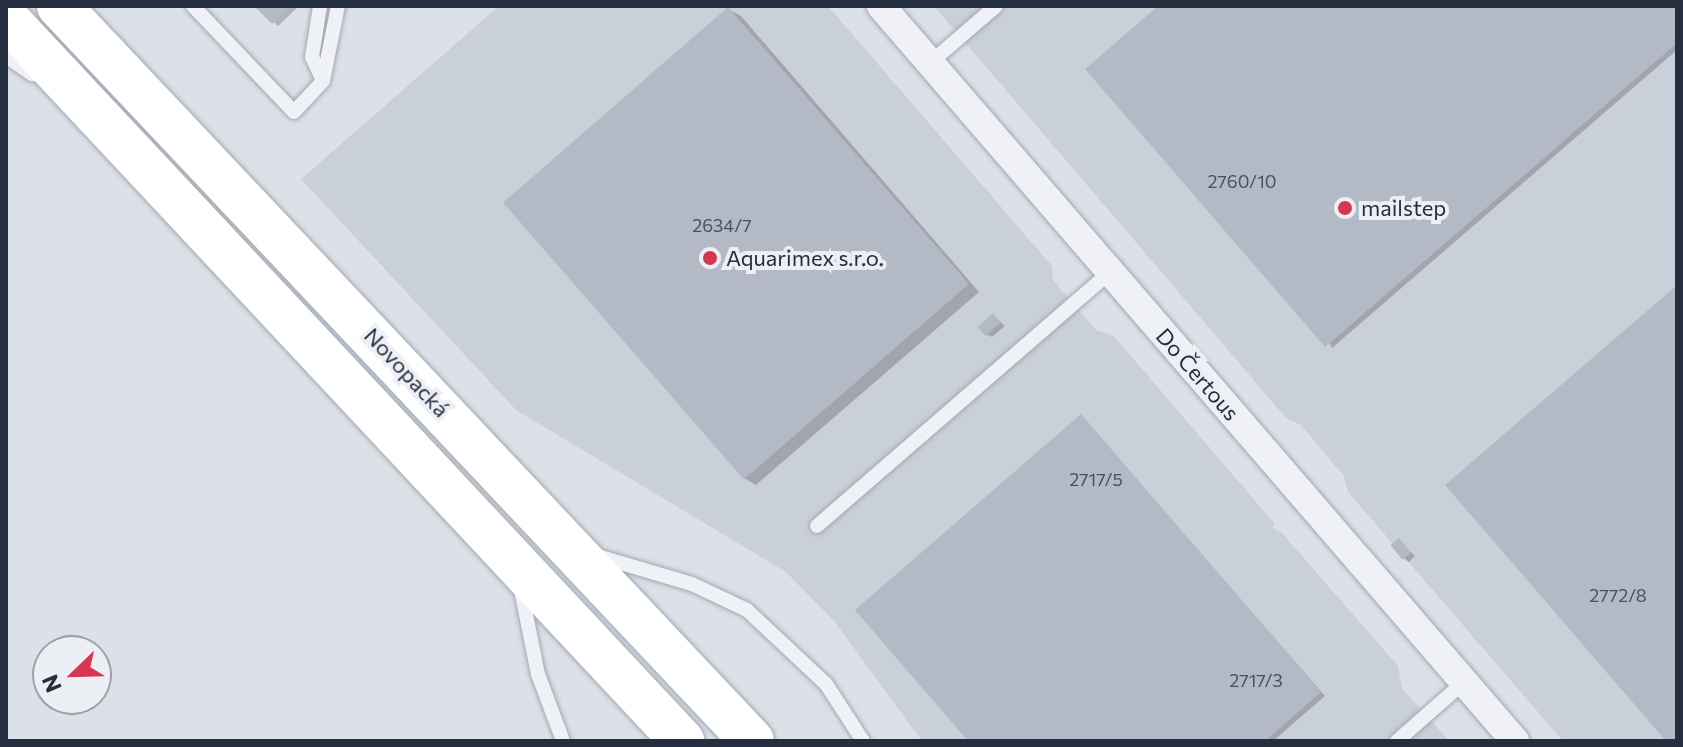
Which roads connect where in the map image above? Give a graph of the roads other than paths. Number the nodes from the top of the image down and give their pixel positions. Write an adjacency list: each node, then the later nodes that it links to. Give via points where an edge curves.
1 (193, 6): 10 (lane, via 294,112)
2 (320, 6): 10 (lane, via 312,57)
3 (338, 6): 10 (lane)
4 (881, 6): 9 (street, Do Čertous)
5 (996, 6): 9 (lane)
6 (6, 18): 11 (highway)
7 (86, 26): 14 (highway, Novopacká)
8 (6, 56): 11 (lane)
9 (930, 63): 12 (street, Do Čertous)
10 (323, 81)
11 (133, 149): 15 (highway)
12 (1110, 272): 13 (lane); 16 (street, Do Čertous)
13 (817, 526)
14 (576, 550): 20 (highway, Novopacká); 21 (lane, via 692,584 747,610 826,684)
15 (517, 561): 18 (lane, via 538,674); 19 (highway)
16 (1464, 682): 17 (lane); 22 (street, Do Čertous)
17 (1407, 738)
18 (563, 741)
19 (682, 741)
20 (752, 741)
21 (863, 741)
22 (1515, 741)

